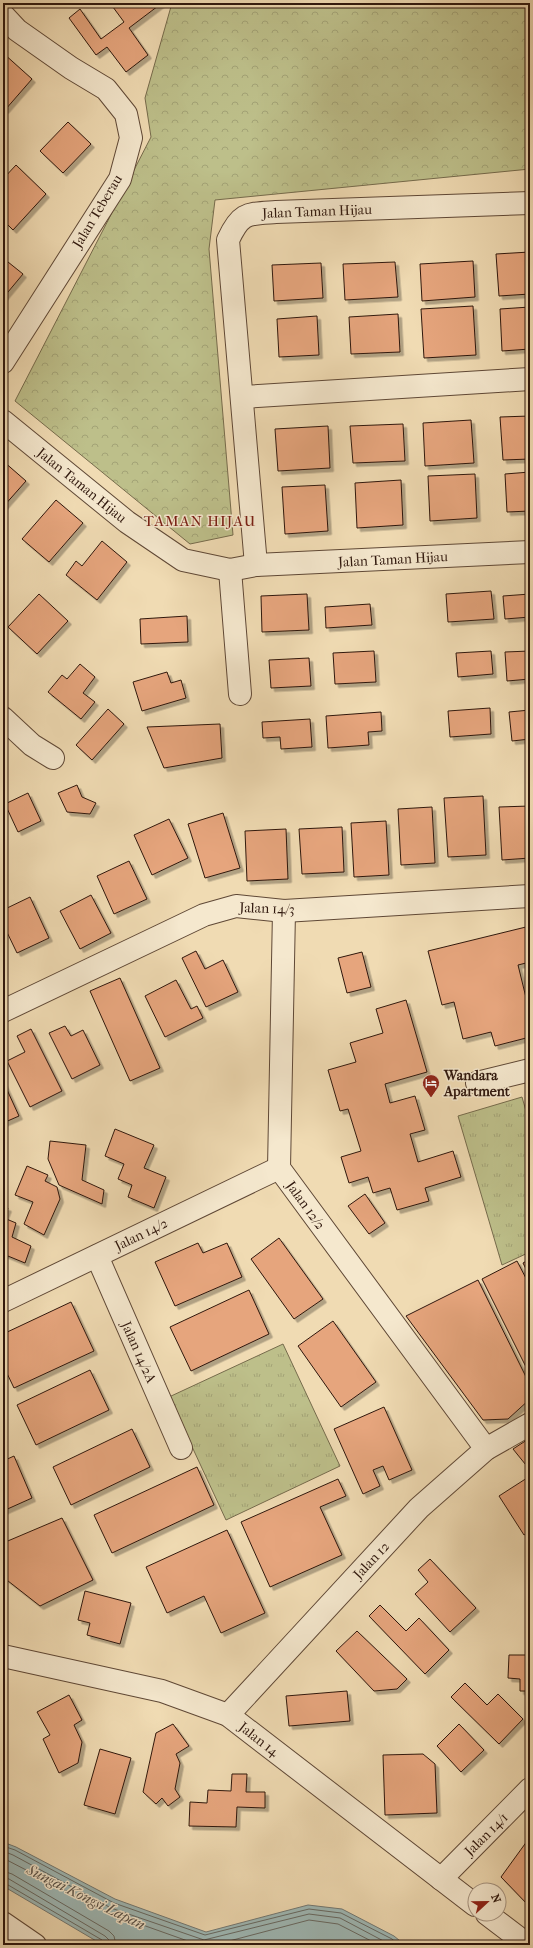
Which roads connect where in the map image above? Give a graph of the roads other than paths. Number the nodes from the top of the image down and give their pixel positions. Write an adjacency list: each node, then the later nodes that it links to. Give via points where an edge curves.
1 (3, 15): 3 (street, Jalan Teberau, via 23,34 106,89 126,114 131,138 120,179)
2 (530, 203): 5 (street, Jalan Taman Hijau, via 248,214 236,223 228,240)
3 (5, 356)
4 (530, 379): 5 (street)
5 (243, 397): 8 (street, Jalan Taman Hijau)
6 (3, 421): 9 (street, Jalan Taman Hijau, via 127,522 183,560)
7 (530, 552): 8 (street, Jalan Taman Hijau)
8 (256, 565): 9 (street, Jalan Taman Hijau)
9 (230, 570): 10 (street)
10 (240, 694)
11 (3, 718): 12 (street, via 32,745)
12 (53, 758)
13 (530, 896): 14 (street, Jalan 14/3)
14 (284, 911): 15 (street, Jalan 14/3, via 236,906 204,915); 18 (street, Jalan 12/2)
15 (3, 1011)
16 (530, 1070): 17 (street)
17 (477, 1083)
18 (279, 1168): 19 (street, Jalan 14/2); 23 (street, Jalan 12/2)
19 (97, 1256): 20 (street, Jalan 14/2); 22 (street, Jalan 14/2A)
20 (3, 1301)
21 (530, 1424): 23 (street, Jalan 12)
22 (181, 1448)
23 (486, 1449): 25 (street, Jalan 12, via 419,1508)
24 (3, 1656): 25 (street, Jalan 14, via 162,1691)
25 (228, 1714): 27 (street, Jalan 14)
26 (530, 1789): 27 (street, Jalan 14/1)
27 (441, 1879): 28 (street, Jalan 14)
28 (467, 1899)
29 (498, 1922): 32 (street)
30 (3, 1923): 31 (street)
31 (33, 1944)
32 (528, 1945)

